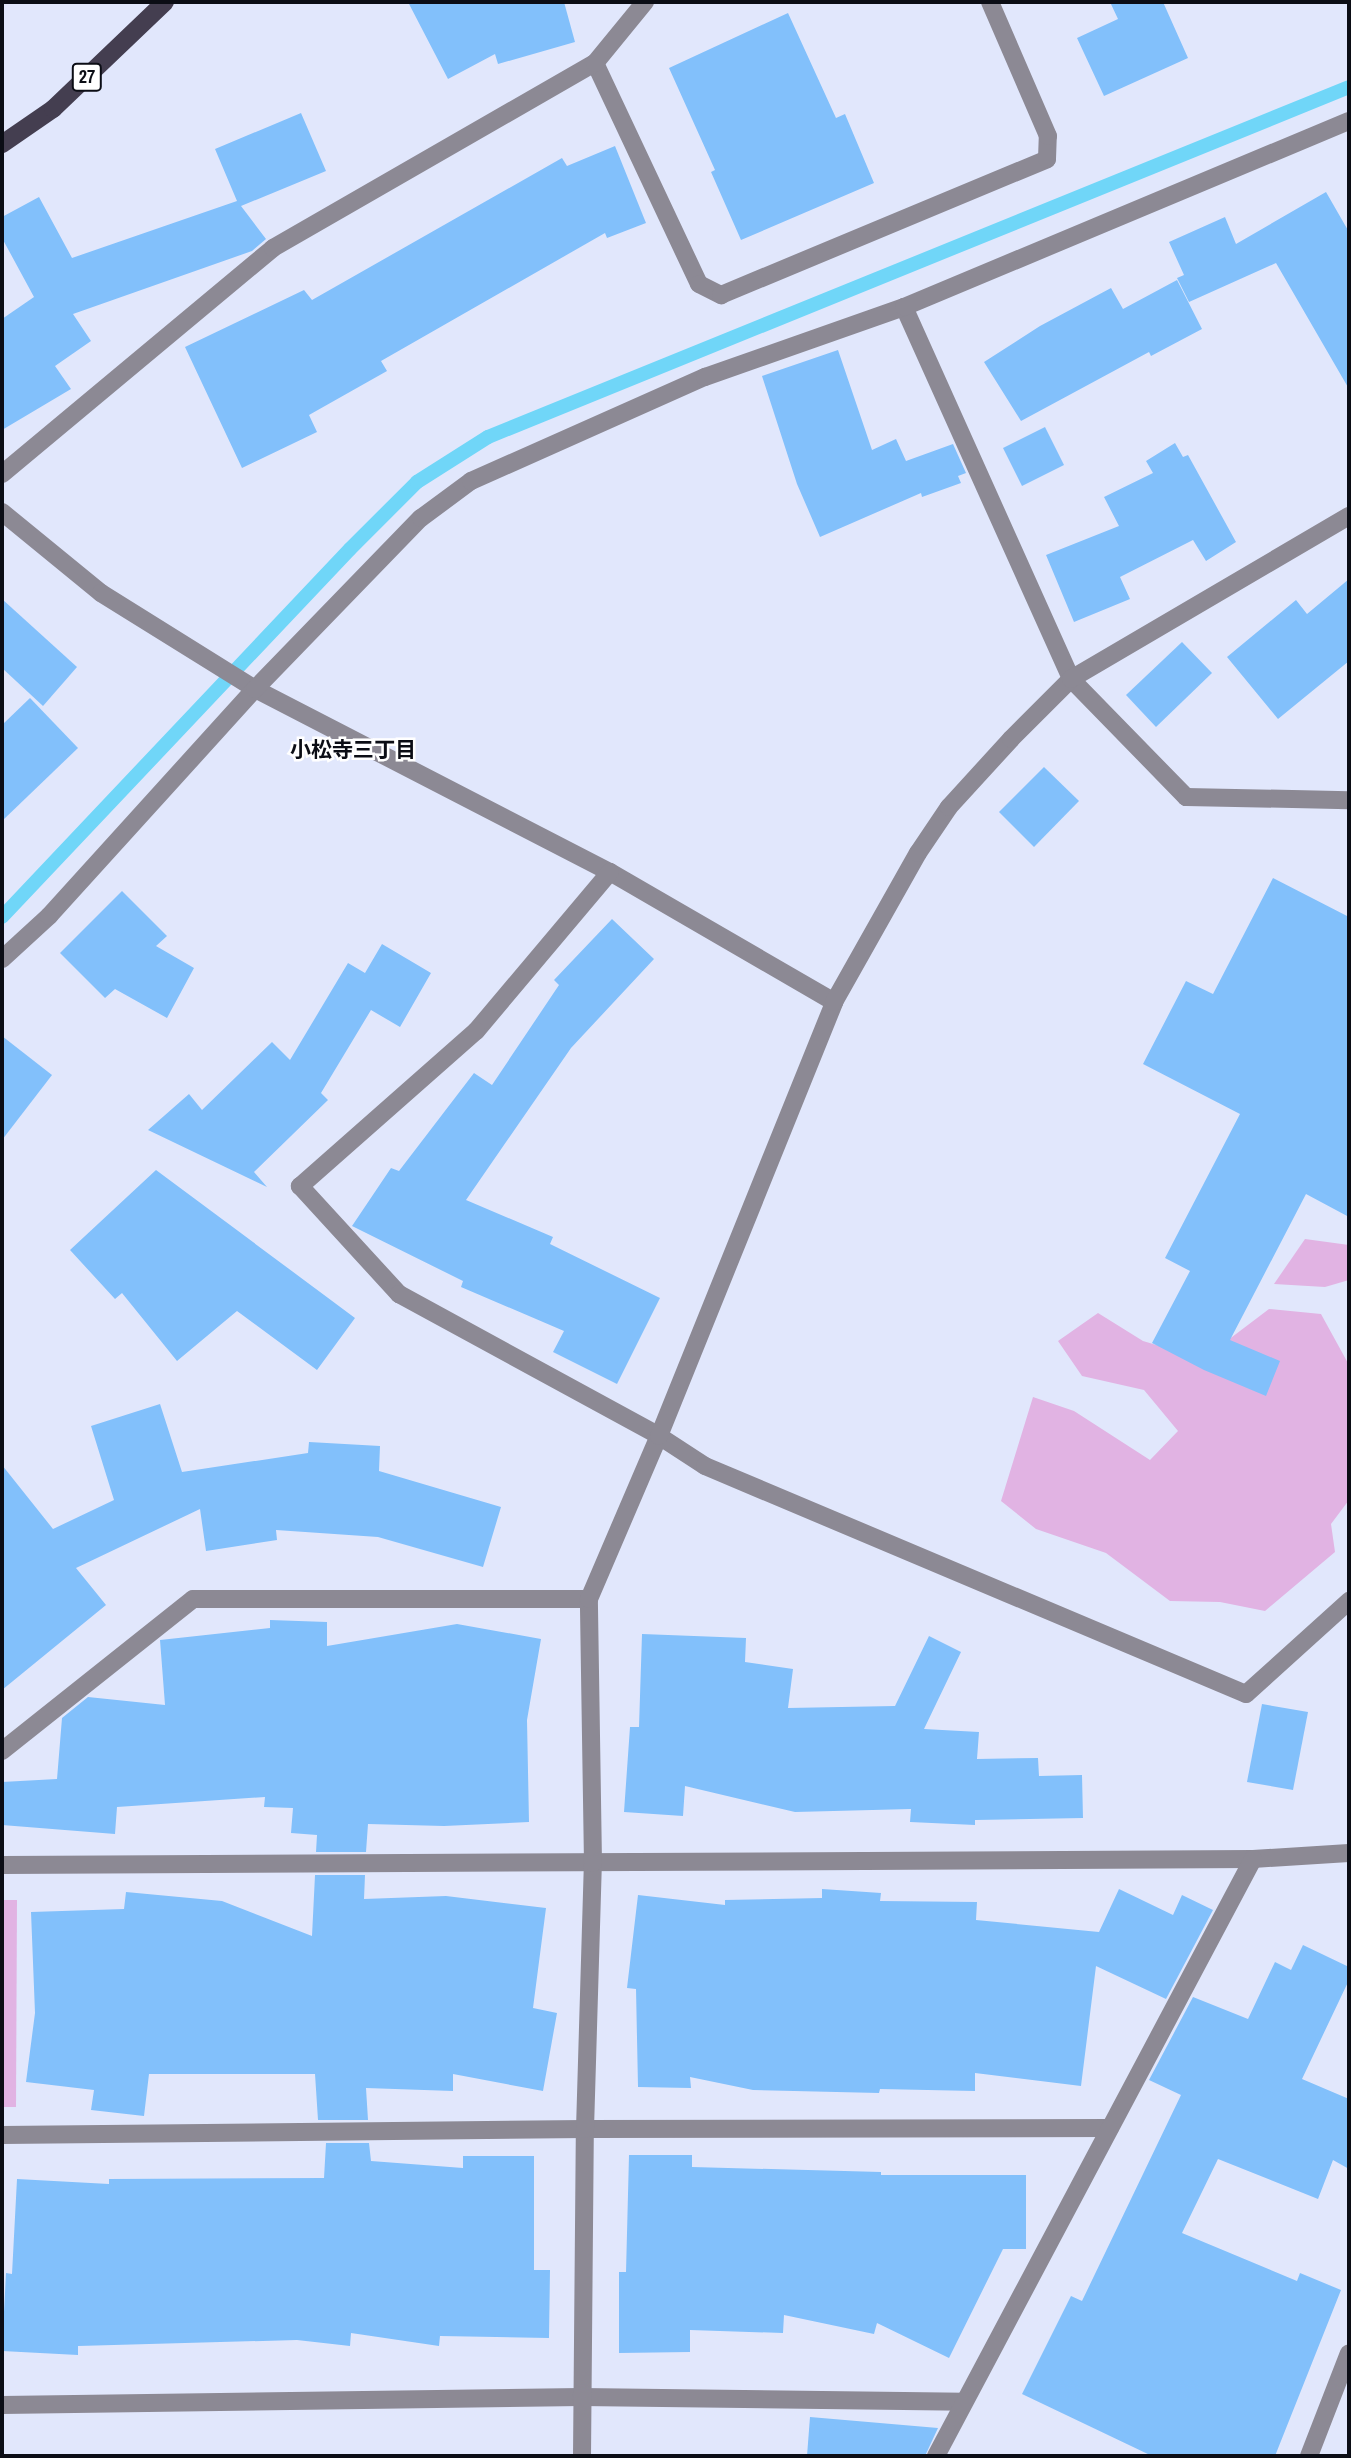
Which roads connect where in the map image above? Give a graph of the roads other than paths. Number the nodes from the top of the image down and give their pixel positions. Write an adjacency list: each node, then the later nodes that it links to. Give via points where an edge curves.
1 (165, 2): 6 (main road, 27, via 54,109)
2 (645, 2): 4 (street)
3 (990, 2): 4 (street, via 1048,136 1047,159 721,295 699,284)
4 (595, 63): 8 (street, via 273,248)
5 (1349, 121): 7 (street)
6 (2, 144)
7 (904, 307): 11 (street); 12 (street, via 705,377 471,481 421,518)
8 (2, 474)
9 (2, 512): 12 (street, via 101,593)
10 (1349, 516): 11 (street)
11 (1071, 679): 13 (street, via 1186,797); 16 (street, via 949,807)
12 (255, 689): 14 (street); 15 (street, via 49,916)
13 (1349, 800)
14 (610, 872): 16 (street); 17 (street, via 476,1031 300,1186 399,1294)
15 (2, 958)
16 (834, 1002): 17 (street)
17 (659, 1436): 18 (street); 19 (street, via 705,1466 1246,1694)
18 (589, 1599): 20 (street, via 193,1599); 23 (street)
19 (1349, 1601)
20 (2, 1751)
21 (1349, 1853): 22 (street)
22 (1253, 1859): 23 (street); 25 (street)
23 (593, 1863): 24 (street); 26 (street)
24 (2, 1865)
25 (1110, 2128): 26 (street); 30 (street)
26 (585, 2129): 27 (street); 29 (street)
27 (2, 2136)
28 (1349, 2353): 34 (street)
29 (581, 2397): 30 (street); 31 (street); 32 (street)
30 (964, 2402): 33 (street)
31 (2, 2404)
32 (582, 2456)
33 (936, 2456)
34 (1309, 2456)

